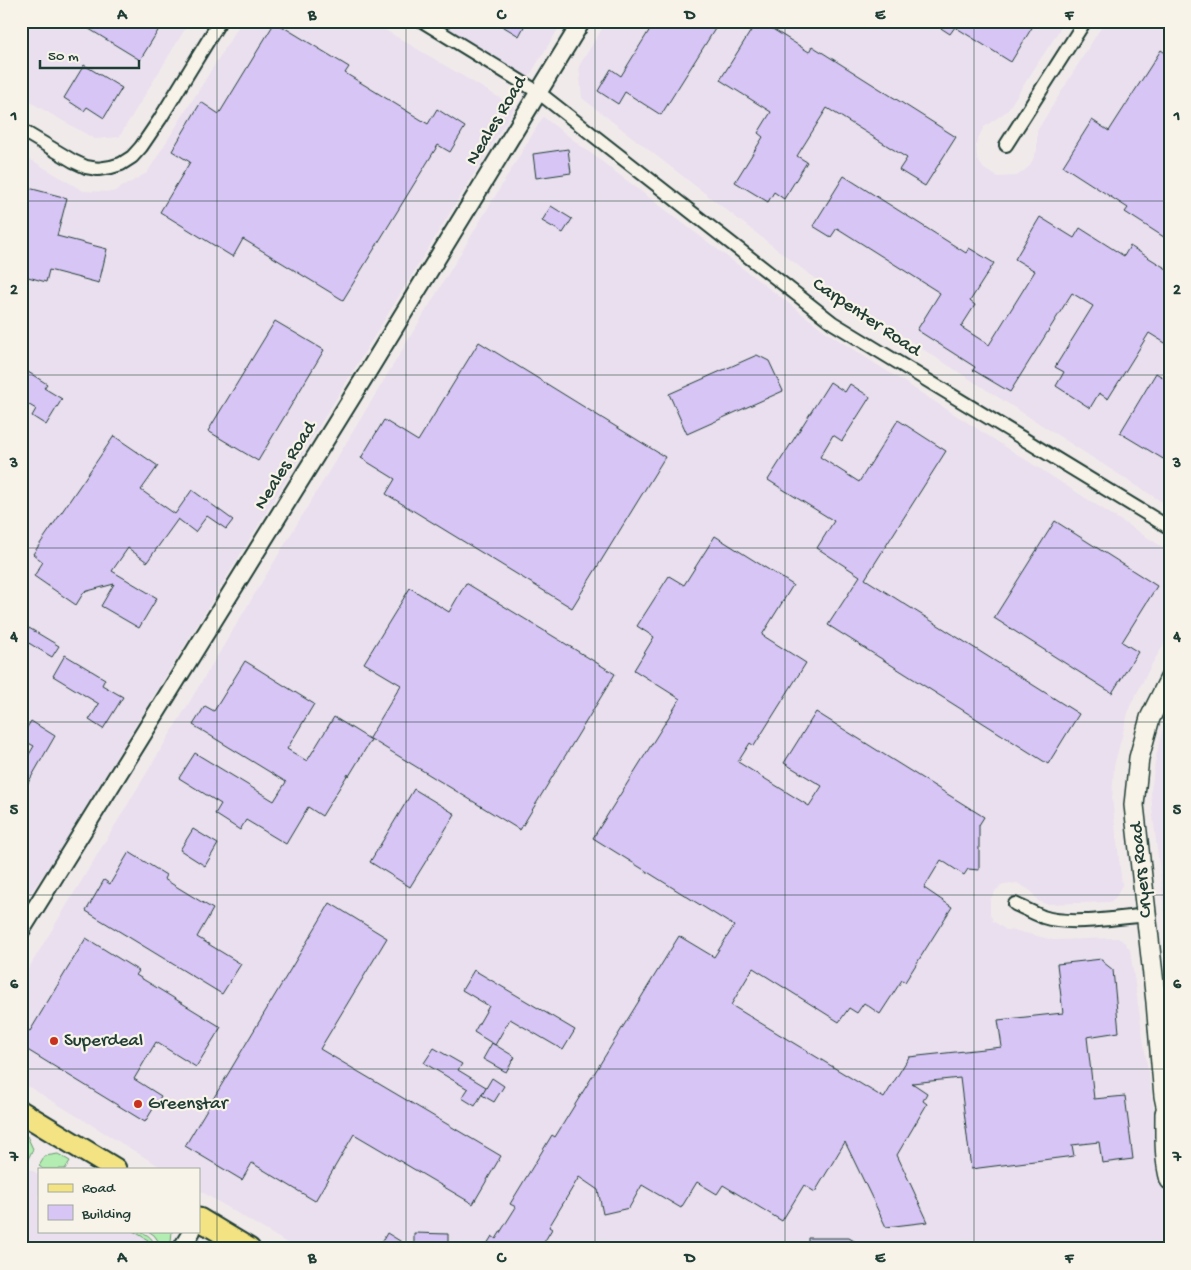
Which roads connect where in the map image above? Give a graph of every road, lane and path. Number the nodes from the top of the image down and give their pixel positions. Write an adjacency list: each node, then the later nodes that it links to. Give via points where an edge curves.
1 (220, 21): 6 (street, via 141,147 121,164 111,168 86,167)
2 (422, 21): 5 (street, Carpenter Road)
3 (582, 21): 5 (street, Neales Road)
4 (1085, 21): 7 (street)
5 (538, 92): 8 (street, Carpenter Road, via 833,323); 12 (street, Neales Road)
6 (21, 130)
7 (1006, 145)
8 (1170, 528)
9 (1170, 678): 11 (main road, Cryers Road, via 1150,718 1139,758 1134,805)
10 (1015, 904): 11 (street, via 1043,917 1060,920)
11 (1147, 915): 13 (main road, Cryers Road, via 1160,1063)
12 (21, 931)
13 (1167, 1102): 15 (main road, Cryers Road); 17 (main road, Cryers Road, via 1166,1146)
14 (21, 1112): 16 (main road)
15 (1170, 1125)
16 (113, 1168)
17 (1170, 1180)
18 (200, 1221): 21 (main road)
19 (191, 1232): 20 (street)
20 (181, 1249)
21 (249, 1249)

